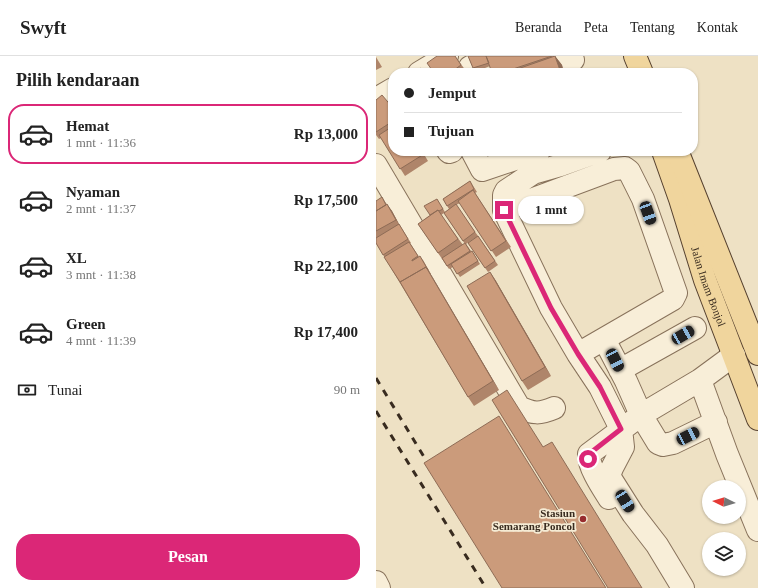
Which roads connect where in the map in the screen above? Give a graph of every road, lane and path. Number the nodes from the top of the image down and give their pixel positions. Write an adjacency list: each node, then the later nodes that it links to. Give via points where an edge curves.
1 (447, 56): 3 (street)
2 (635, 56): 4 (main road)
3 (427, 68)
4 (640, 68)
5 (388, 92): 6 (street)
6 (376, 100)
7 (586, 156): 11 (street, via 533,173 506,191)
8 (665, 156): 16 (main road, Jalan Imam Bonjol, via 705,280)
9 (680, 156): 15 (main road, Jalan Imam Bonjol)
10 (376, 165): 19 (street, via 519,407 533,413)
11 (504, 210): 13 (street, via 614,169 625,168 629,171 643,199 676,293 673,299); 14 (street, via 551,308)
12 (695, 328): 17 (street)
13 (604, 339): 14 (street); 17 (street)
14 (578, 354): 23 (street, via 600,387)
15 (758, 354)
16 (734, 355): 18 (street); 21 (main road, Jalan Imam Bonjol)
17 (620, 370): 20 (street)
18 (700, 380): 20 (street); 22 (street)
19 (554, 408)
20 (641, 415): 22 (street, via 658,443 663,445 673,443); 23 (street)
21 (758, 419)
22 (716, 422): 24 (street)
23 (621, 429): 27 (street, via 589,454 588,459 601,486 648,550); 28 (street, via 623,447 609,476 657,545)
24 (758, 530)
25 (376, 582): 26 (street)
26 (379, 588)
27 (670, 588)
28 (683, 588)

